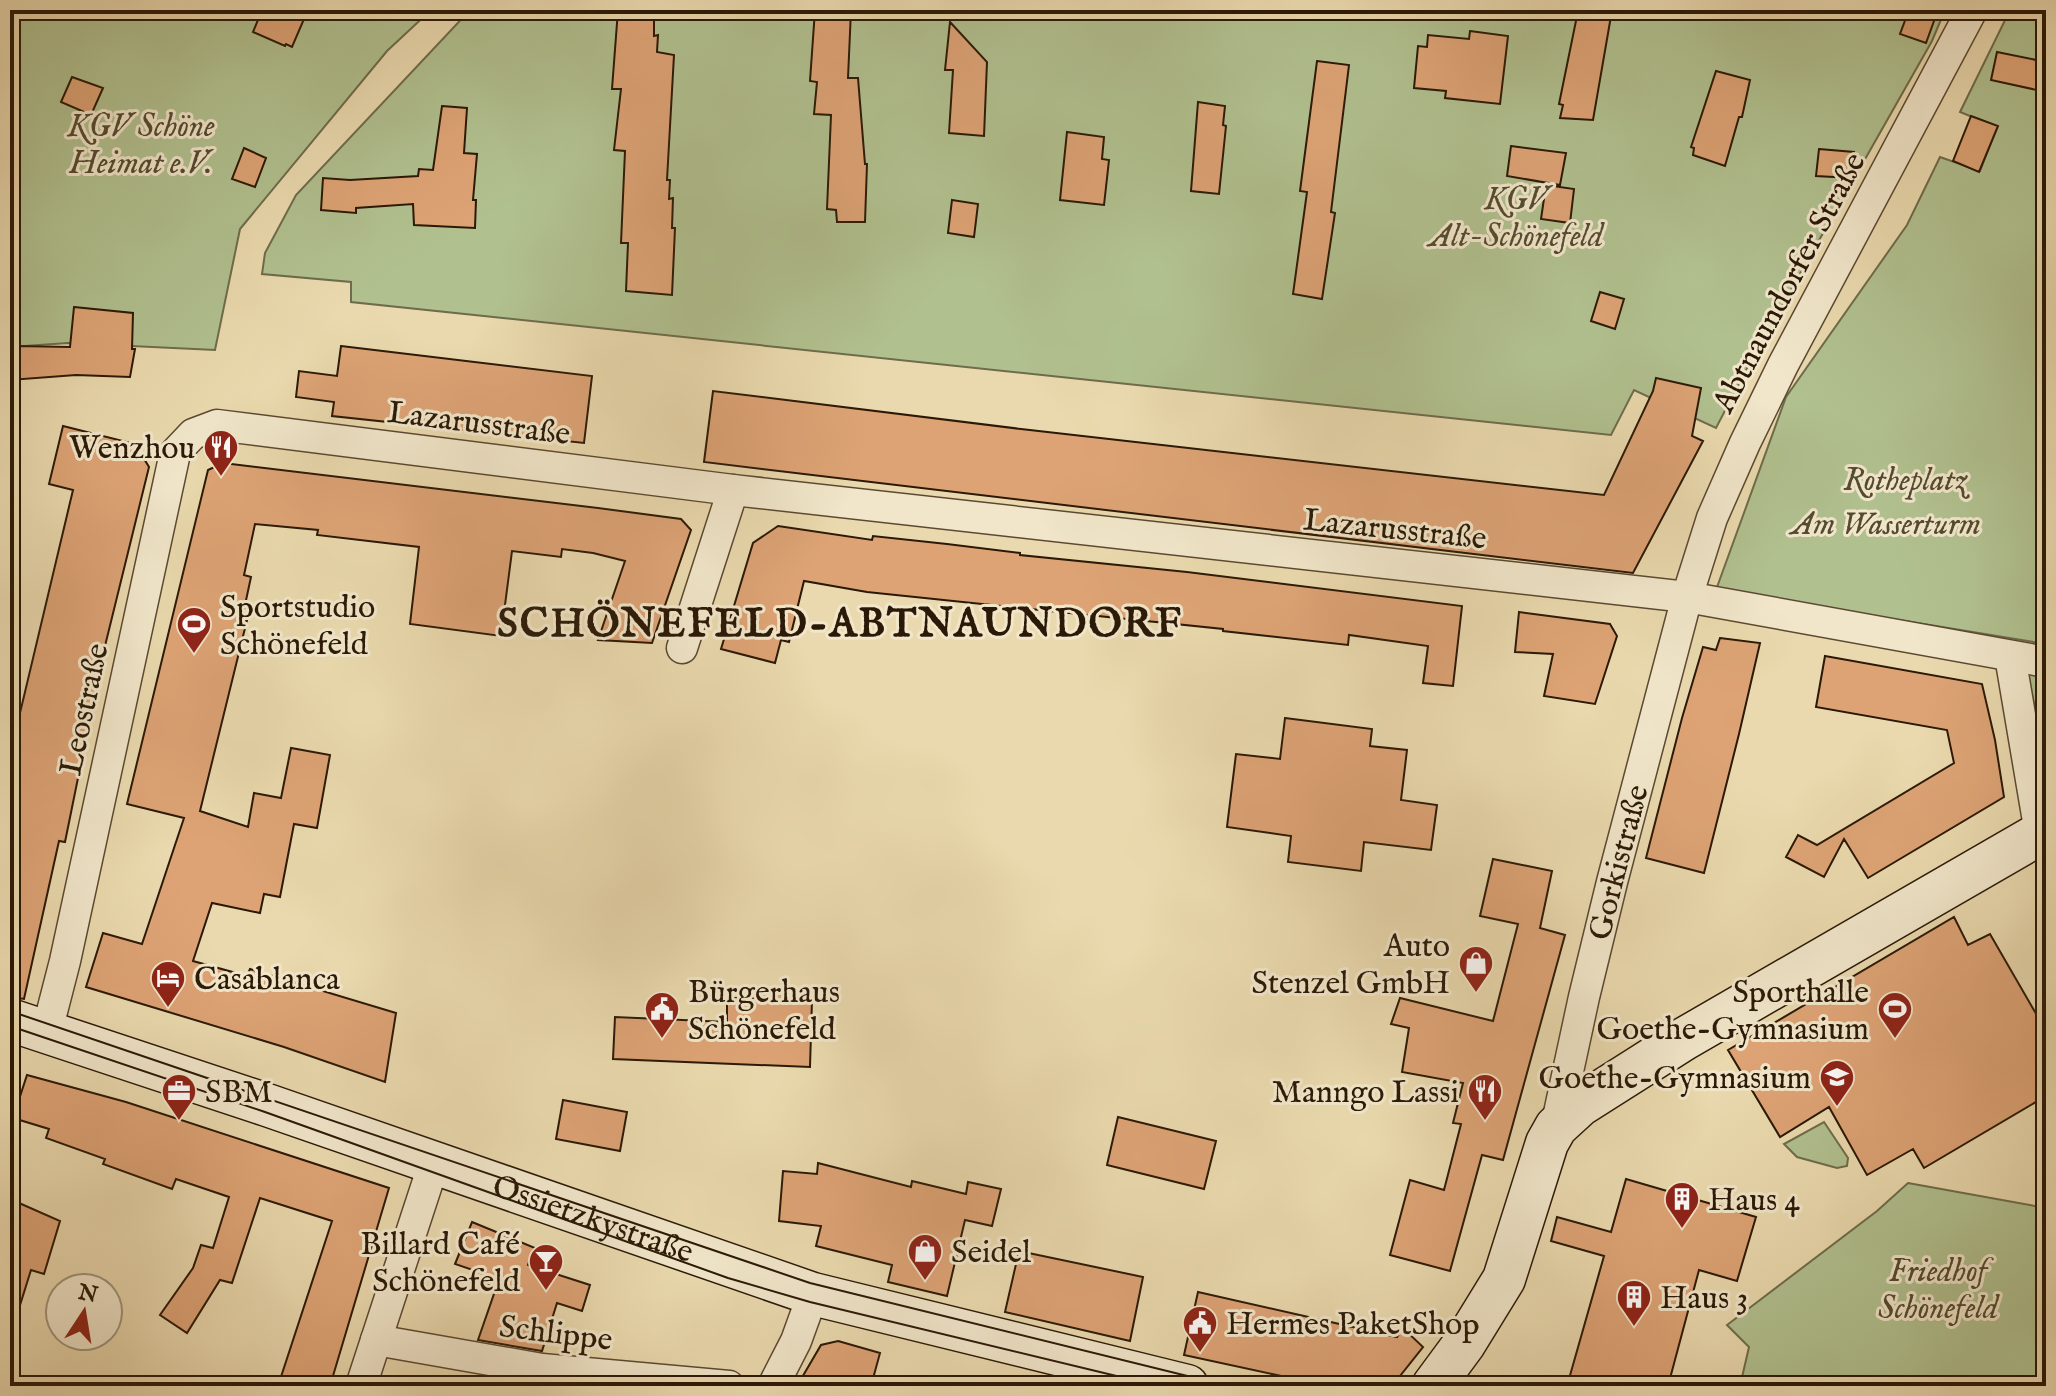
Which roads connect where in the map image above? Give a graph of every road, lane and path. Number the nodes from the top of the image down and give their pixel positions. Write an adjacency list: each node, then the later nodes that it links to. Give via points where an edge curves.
1 (1972, 10): 4 (street, Abtnaundorfer Straße, via 1745,443 1712,518)
2 (217, 425): 3 (street, Lazarusstraße); 9 (street, Leostraße, via 193,434 175,453 65,961)
3 (733, 490): 4 (street, Lazarusstraße); 5 (street)
4 (1687, 597): 6 (street, Lazarusstraße); 10 (street, Gorkistraße, via 1594,954)
5 (682, 648)
6 (2010, 656): 7 (street, Lazarusstraße); 8 (street)
7 (2046, 662)
8 (2043, 832): 10 (main road, via 1649,1061 1580,1105)
9 (28, 1025): 11 (main road, Ossietzkystraße)
10 (1556, 1127): 18 (main road, Gorkistraße, via 1539,1163 1504,1279)
11 (434, 1163): 12 (main road, Ossietzkystraße); 13 (street)
12 (813, 1294): 16 (street); 17 (main road, Ossietzkystraße)
13 (376, 1340): 14 (street); 15 (street, Schlippe, via 542,1369)
14 (361, 1386)
15 (729, 1386)
16 (773, 1386)
17 (1187, 1386)
18 (1433, 1386)

